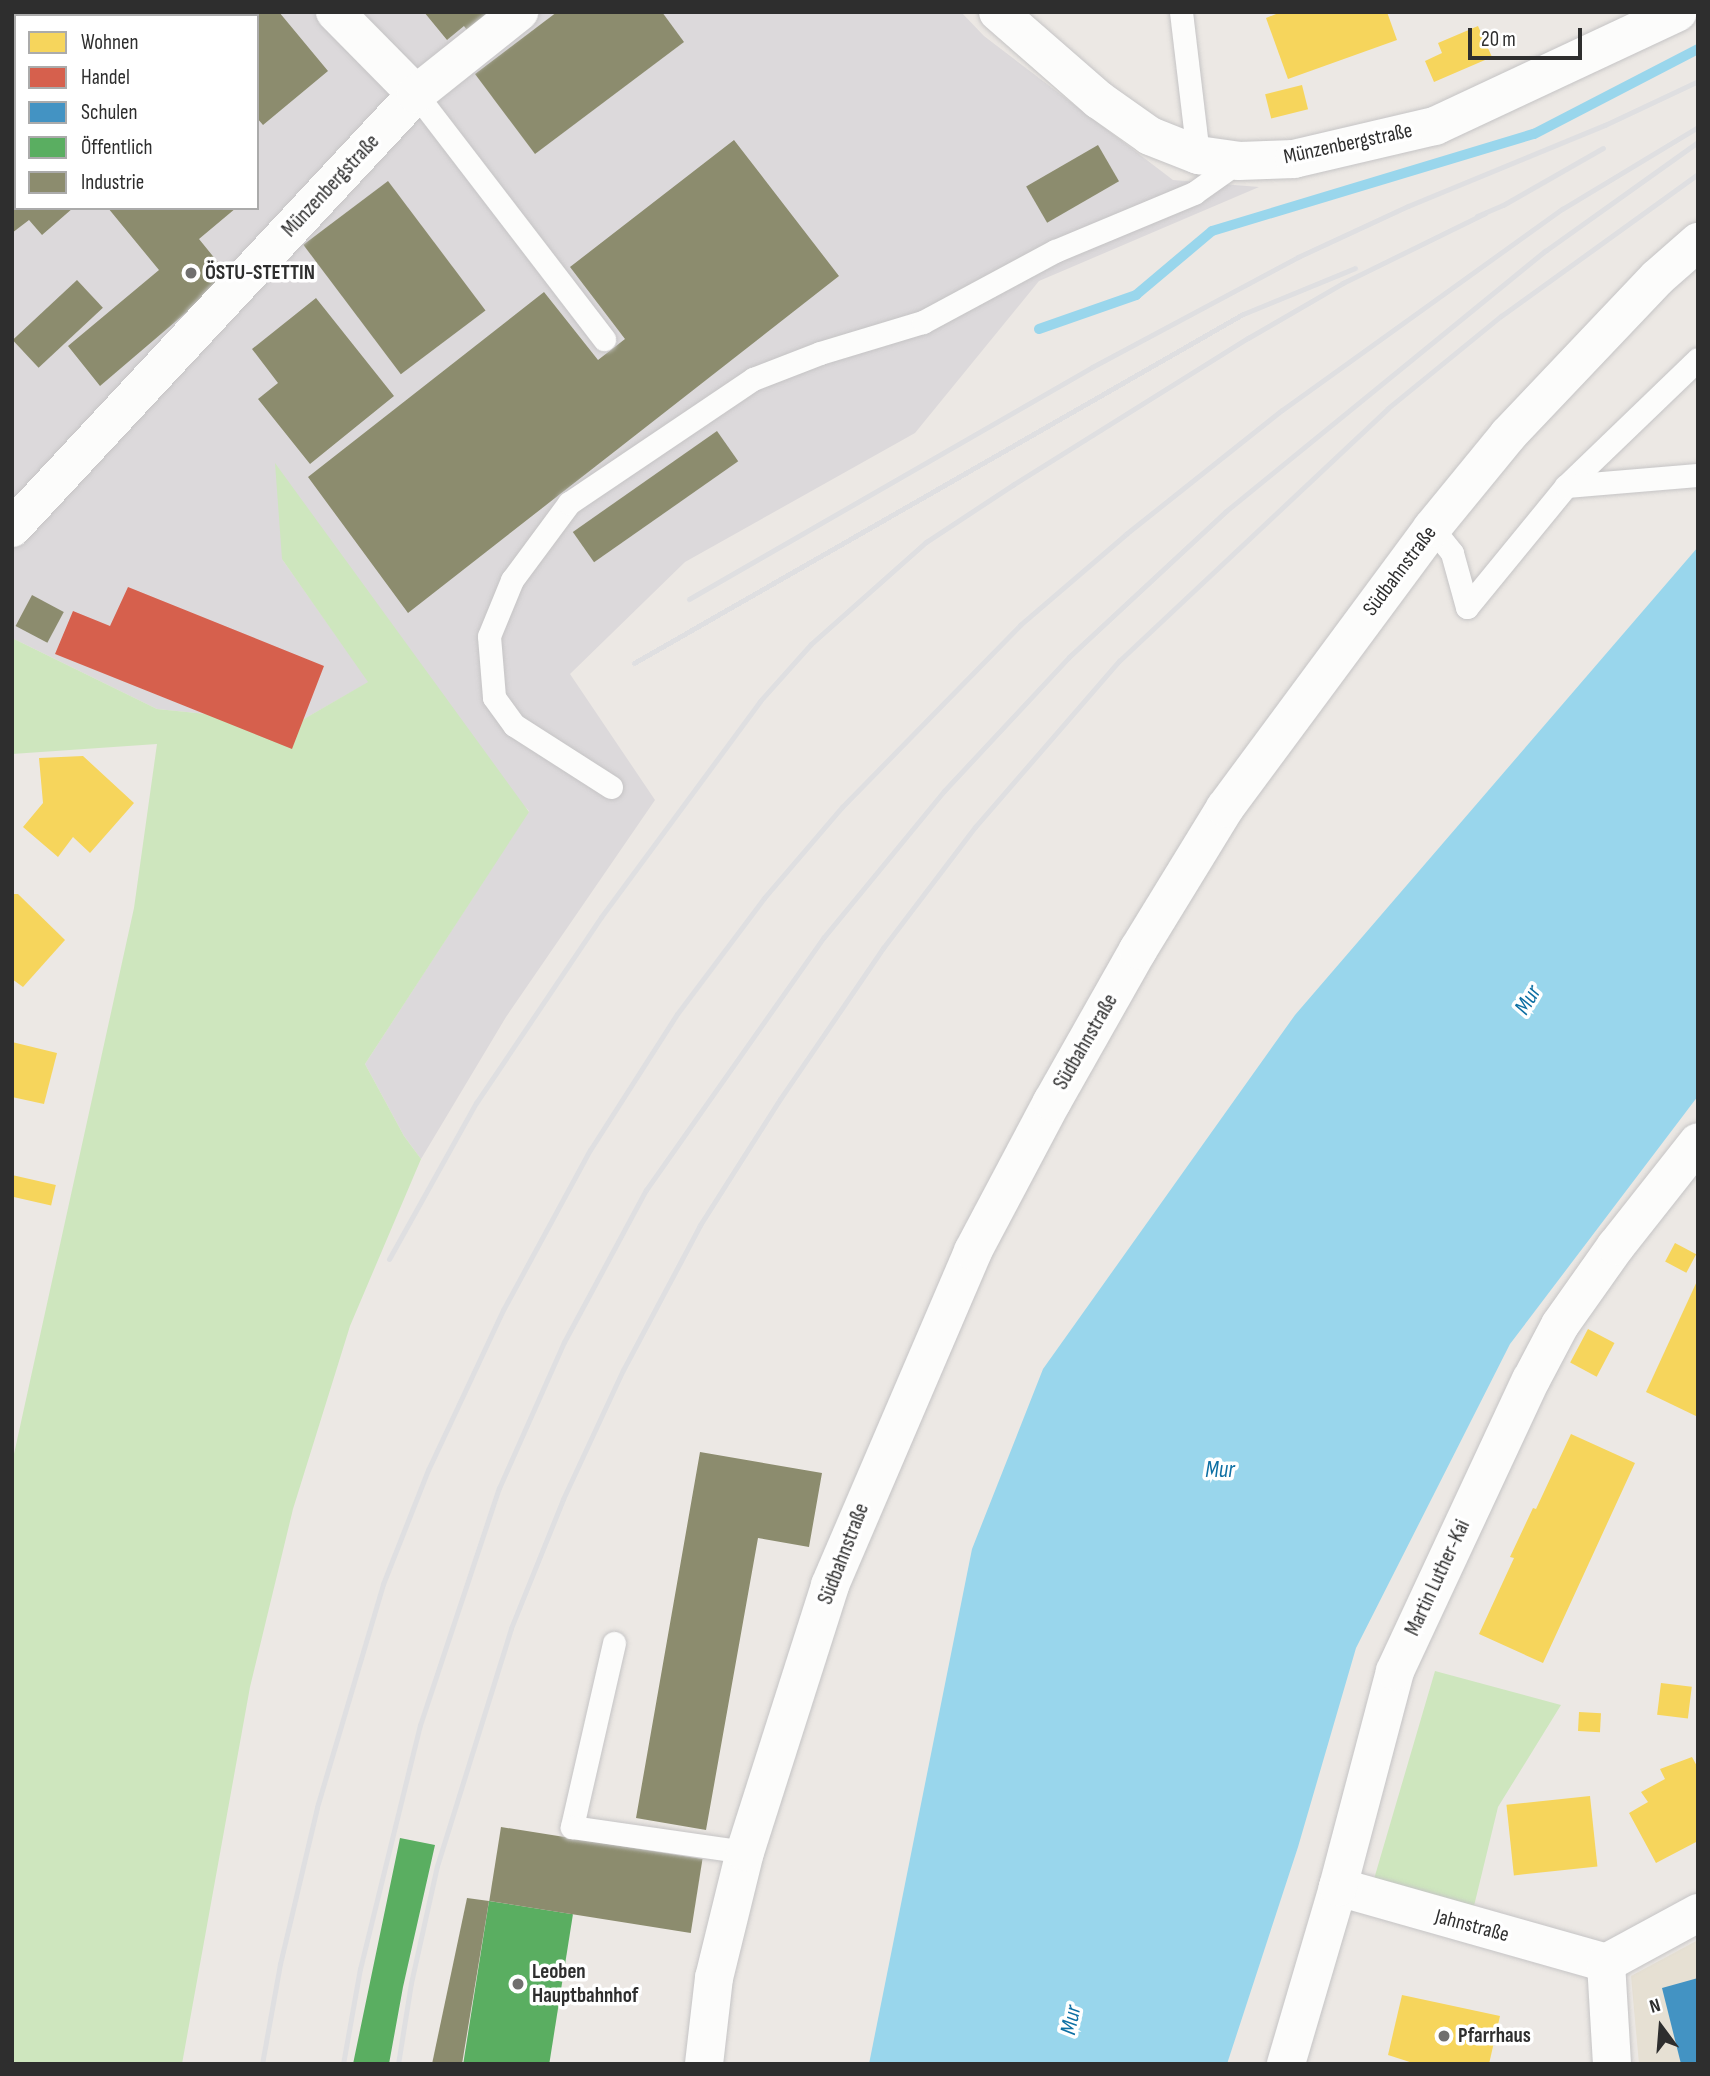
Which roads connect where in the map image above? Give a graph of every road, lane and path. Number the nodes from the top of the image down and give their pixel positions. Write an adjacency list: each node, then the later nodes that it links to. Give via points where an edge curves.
1 (335, 12): 6 (street)
2 (519, 12): 6 (street, Münzenbergstraße)
3 (998, 12): 7 (street, Münzenbergstraße, via 1099,100 1150,136)
4 (1181, 12): 7 (lane)
5 (1678, 12): 8 (street, Münzenbergstraße, via 1434,126 1294,159)
6 (416, 94): 10 (lane); 14 (street, Münzenbergstraße)
7 (1198, 155): 8 (street, Münzenbergstraße)
8 (1240, 161): 16 (lane, via 1194,193 1055,251 923,323 820,353 753,379 569,503 512,580 489,636 494,697 514,725)
9 (1698, 242): 15 (street, Südbahnstraße, via 1657,278 1508,435)
10 (604, 339)
11 (1698, 359): 13 (lane)
12 (1698, 475): 13 (lane)
13 (1566, 486): 15 (lane, via 1467,607 1452,553)
14 (12, 528)
15 (1432, 528): 19 (street, Südbahnstraße, via 1225,808 1138,950 973,1251 830,1585)
16 (611, 787)
17 (1698, 1142): 20 (street, Martin Luther-Kai, via 1560,1325 1531,1380 1395,1671)
18 (614, 1643): 19 (lane, via 572,1827)
19 (745, 1852): 23 (street, Südbahnstraße, via 714,1978)
20 (1338, 1887): 22 (street, Jahnstraße); 24 (street, Martin Luther-Kai)
21 (1698, 1913): 22 (street)
22 (1606, 1963): 25 (street)
23 (704, 2064)
24 (1286, 2064)
25 (1612, 2064)

